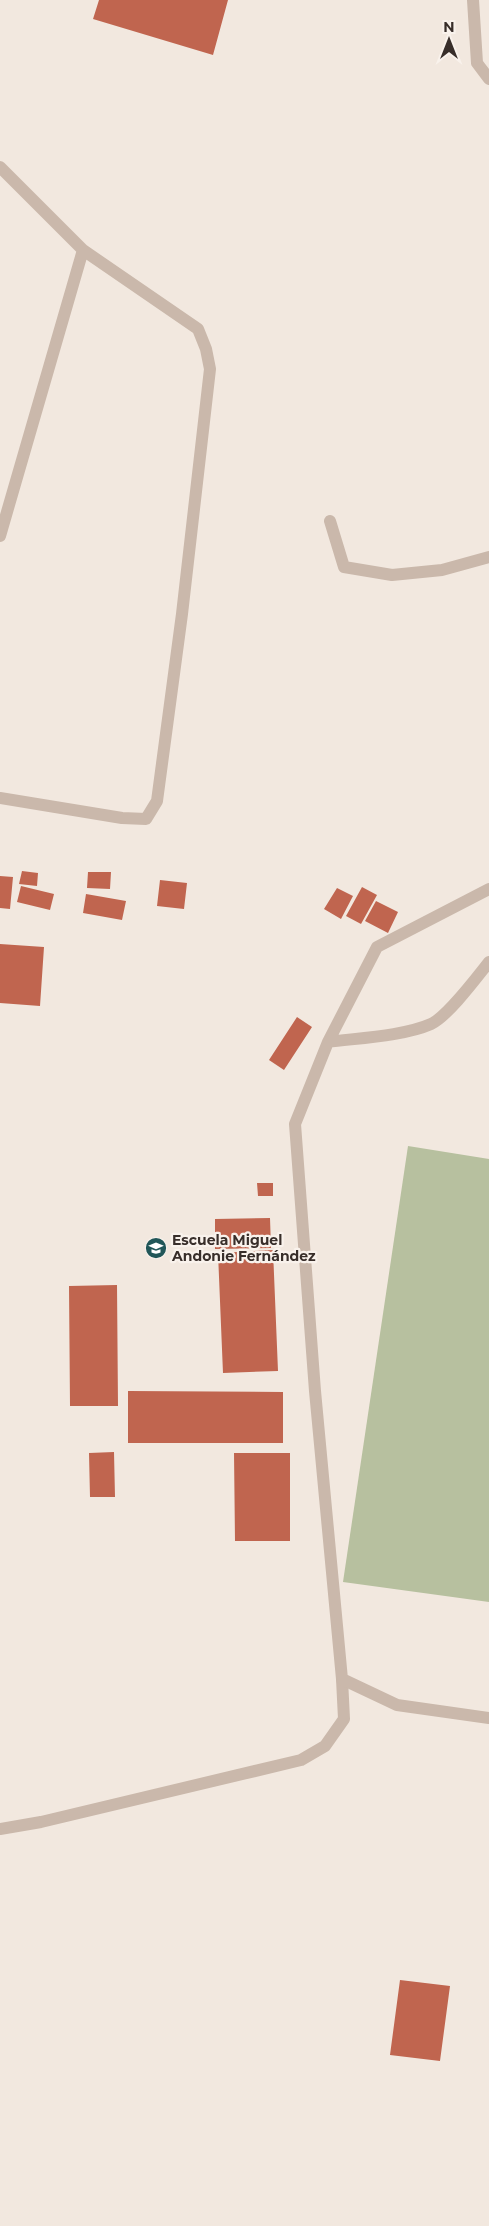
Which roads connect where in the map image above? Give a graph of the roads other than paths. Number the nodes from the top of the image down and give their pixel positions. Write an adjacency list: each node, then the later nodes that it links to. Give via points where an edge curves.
1 (473, 0): 2 (street, via 477,64)
2 (489, 79)
3 (0, 167): 4 (street)
4 (83, 250): 6 (street); 8 (street, via 198,329 210,369 157,801 146,819)
5 (330, 521): 7 (street, via 344,567 392,575 442,570)
6 (0, 536)
7 (489, 557)
8 (0, 798)
9 (489, 889): 11 (street, via 377,947)
10 (489, 962): 11 (street, via 464,994 432,1023)
11 (328, 1042): 12 (street, via 294,1124)
12 (342, 1679): 13 (street, via 397,1705); 14 (street, via 344,1719 326,1746 302,1760)
13 (489, 1718)
14 (0, 1829)

